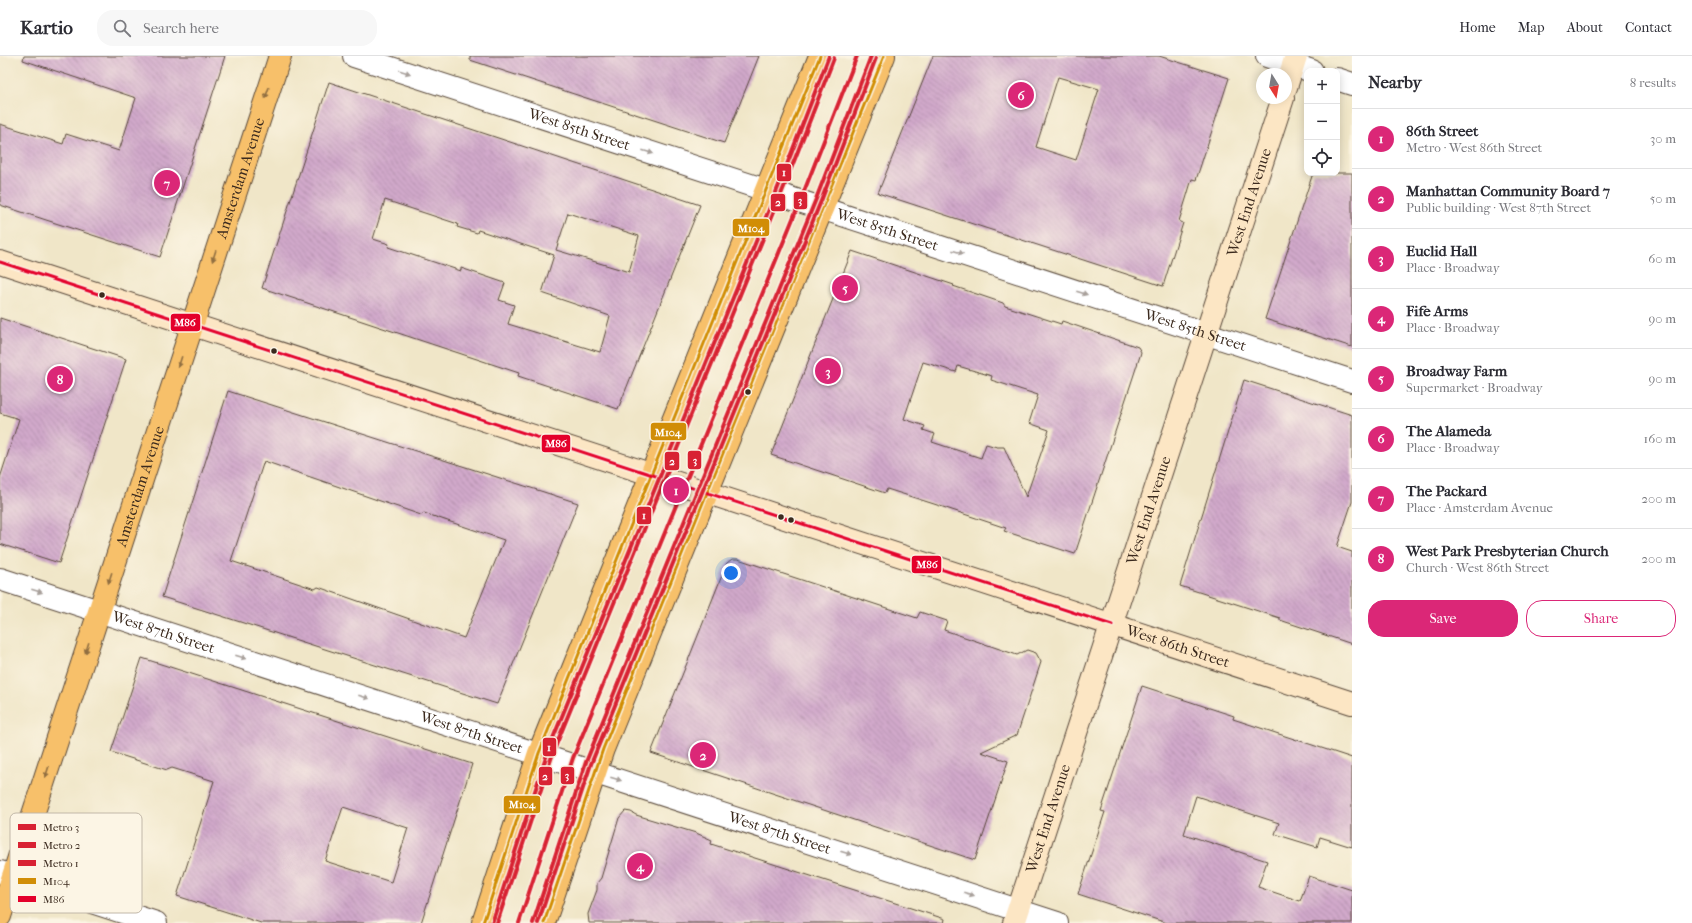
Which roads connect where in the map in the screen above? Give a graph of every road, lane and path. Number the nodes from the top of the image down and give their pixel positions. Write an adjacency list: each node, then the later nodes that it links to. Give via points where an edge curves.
1 (280, 56): 14 (main road, Amsterdam Avenue, one-way to 14)
2 (354, 56): 11 (street, West 85th Street, one-way to 11)
3 (820, 56): 11 (main road)
4 (884, 56): 12 (main road)
5 (1267, 56): 6 (street)
6 (1301, 64): 7 (main road)
7 (1292, 78)
8 (1340, 80): 9 (street)
9 (1352, 84)
10 (1281, 104): 15 (main road, West End Avenue)
11 (767, 190): 12 (street, West 85th Street); 17 (main road)
12 (823, 208): 15 (street, West 85th Street, one-way to 15); 18 (main road)
13 (0, 262): 14 (main road, West 86th Street)
14 (193, 324): 17 (main road, West 86th Street); 20 (main road, Amsterdam Avenue, one-way to 20)
15 (1207, 333): 16 (street, West 85th Street); 21 (main road, West End Avenue)
16 (1352, 381)
17 (651, 475): 18 (main road, West 86th Street); 23 (main road)
18 (707, 493): 21 (main road, West 86th Street); 24 (main road)
19 (0, 579): 20 (street, West 87th Street, one-way to 20)
20 (99, 611): 23 (street, West 87th Street, one-way to 23); 25 (main road, Amsterdam Avenue, one-way to 25)
21 (1112, 625): 22 (main road, West 86th Street); 30 (main road, West End Avenue)
22 (1352, 703)
23 (539, 754): 24 (street, West 87th Street); 32 (main road)
24 (594, 772): 30 (street, West 87th Street, one-way to 30); 33 (main road)
25 (28, 813)
26 (10, 863): 27 (main road, Amsterdam Avenue, one-way to 27)
27 (6, 874): 29 (main road, Amsterdam Avenue)
28 (125, 913): 31 (street)
29 (0, 916)
30 (1016, 917): 34 (street, West 87th Street)
31 (156, 923)
32 (483, 923)
33 (544, 923)
34 (1057, 923)

